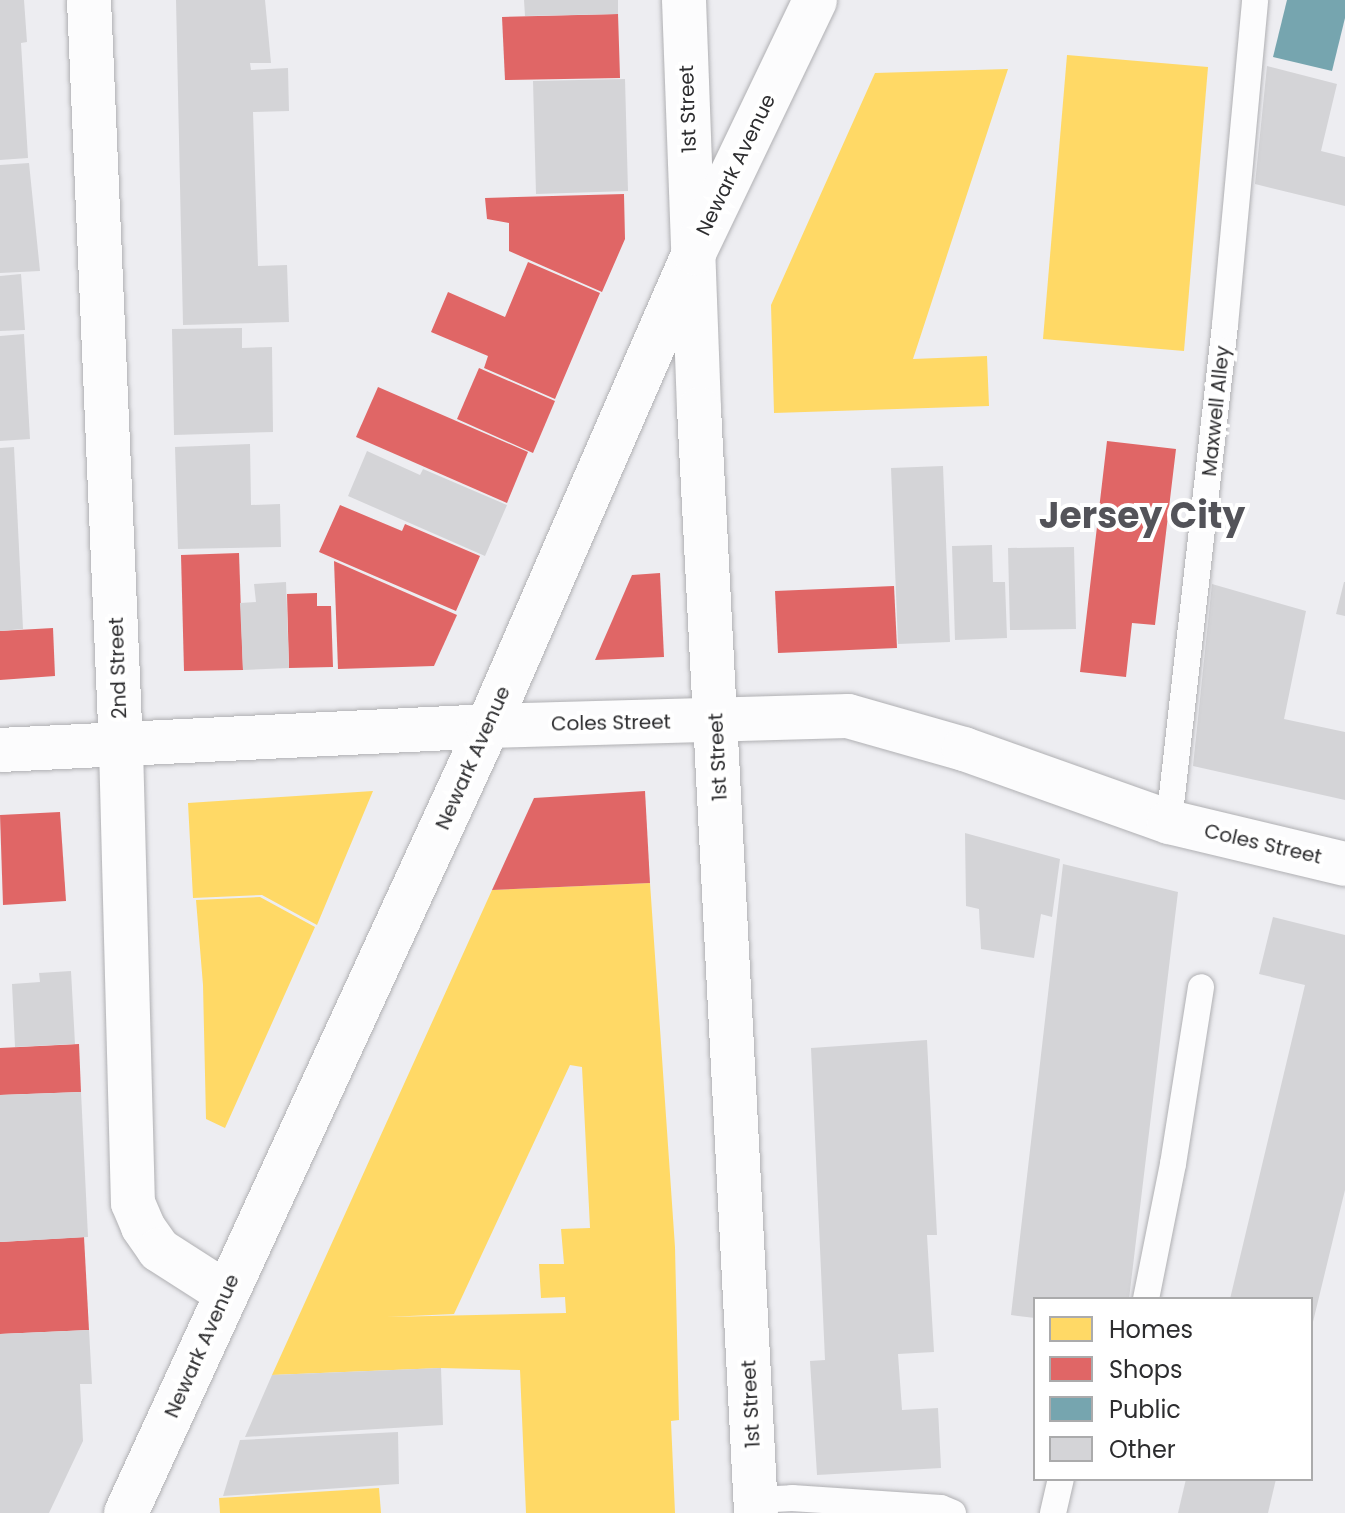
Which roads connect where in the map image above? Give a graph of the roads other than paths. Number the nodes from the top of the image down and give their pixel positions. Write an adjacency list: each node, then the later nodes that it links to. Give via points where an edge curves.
1 (89, 0): 8 (street, 2nd Street)
2 (684, 0): 5 (street, 1st Street)
3 (815, 0): 5 (street, Newark Avenue)
4 (1255, 0): 10 (lane, Maxwell Alley)
5 (694, 253): 6 (street, 1st Street); 7 (street, Newark Avenue)
6 (717, 721): 7 (street, Coles Street); 10 (street, Coles Street, via 848,716 964,749); 17 (street, 1st Street)
7 (488, 726): 8 (street, Coles Street); 13 (street, Newark Avenue)
8 (121, 747): 9 (street, Coles Street); 13 (street, 2nd Street, via 133,1203 159,1250)
9 (0, 750)
10 (1169, 822): 11 (street, Coles Street)
11 (1345, 864)
12 (1201, 987): 14 (lane)
13 (226, 1293): 15 (street, Newark Avenue)
14 (1146, 1297)
15 (148, 1465): 18 (street, Newark Avenue); 19 (street)
16 (1061, 1481): 21 (lane)
17 (756, 1507): 20 (lane, via 792,1498)
18 (126, 1513)
19 (151, 1513)
20 (953, 1513)
21 (1053, 1513)

